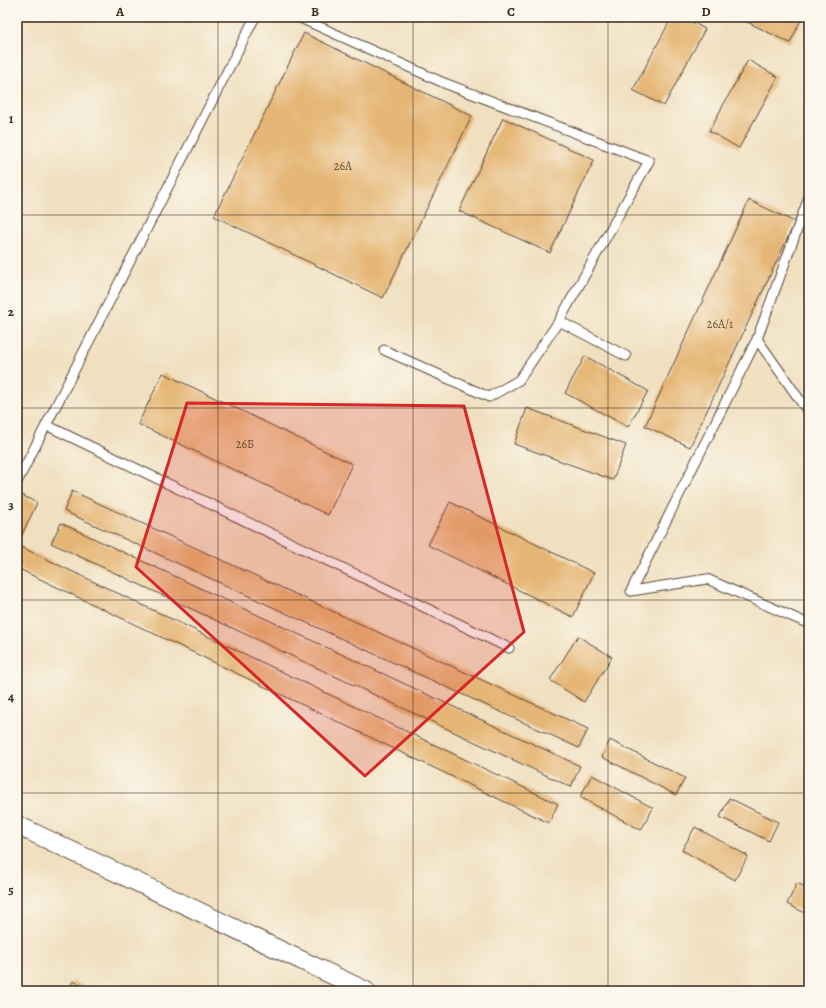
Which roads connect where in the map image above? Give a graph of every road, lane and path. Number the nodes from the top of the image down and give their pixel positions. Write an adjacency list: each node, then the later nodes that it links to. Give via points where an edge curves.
1 (255, 17): 9 (lane)
2 (298, 17): 4 (lane, via 444,83 649,161)
3 (809, 197): 5 (lane)
4 (559, 321): 6 (lane, via 519,380 489,397); 7 (lane)
5 (758, 339): 8 (lane); 11 (lane, via 631,591 707,579)
6 (384, 350)
7 (626, 356)
8 (809, 413)
9 (46, 425): 10 (lane); 12 (lane)
10 (17, 482)
11 (809, 624)
12 (509, 648)
13 (17, 825): 14 (street)
14 (366, 991)

